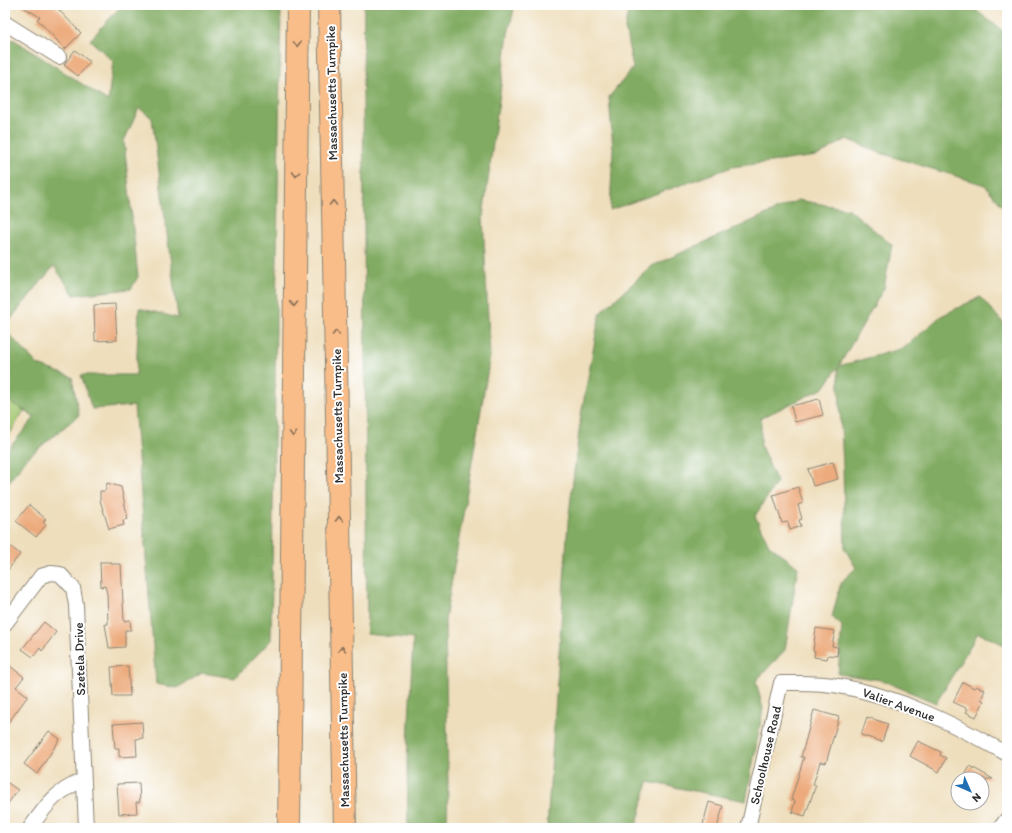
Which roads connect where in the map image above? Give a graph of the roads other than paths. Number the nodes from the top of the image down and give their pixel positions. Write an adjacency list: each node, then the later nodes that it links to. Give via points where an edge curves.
1 (298, 5): 12 (highway, one-way to 12)
2 (329, 5): 13 (highway, Massachusetts Turnpike, one-way to 2)
3 (5, 23): 4 (street)
4 (59, 57)
5 (5, 624): 8 (street, Szetela Drive, via 41,576 59,573 71,585 76,605)
6 (782, 683): 7 (street, Valier Avenue, via 822,683 855,688 882,696 932,715); 14 (street, Schoolhouse Road)
7 (1007, 754)
8 (83, 780): 10 (street, via 62,790); 11 (street, Szetela Drive)
9 (1007, 819): 15 (street)
10 (30, 828)
11 (86, 828)
12 (289, 828)
13 (345, 828)
14 (748, 828)
15 (1000, 828)

